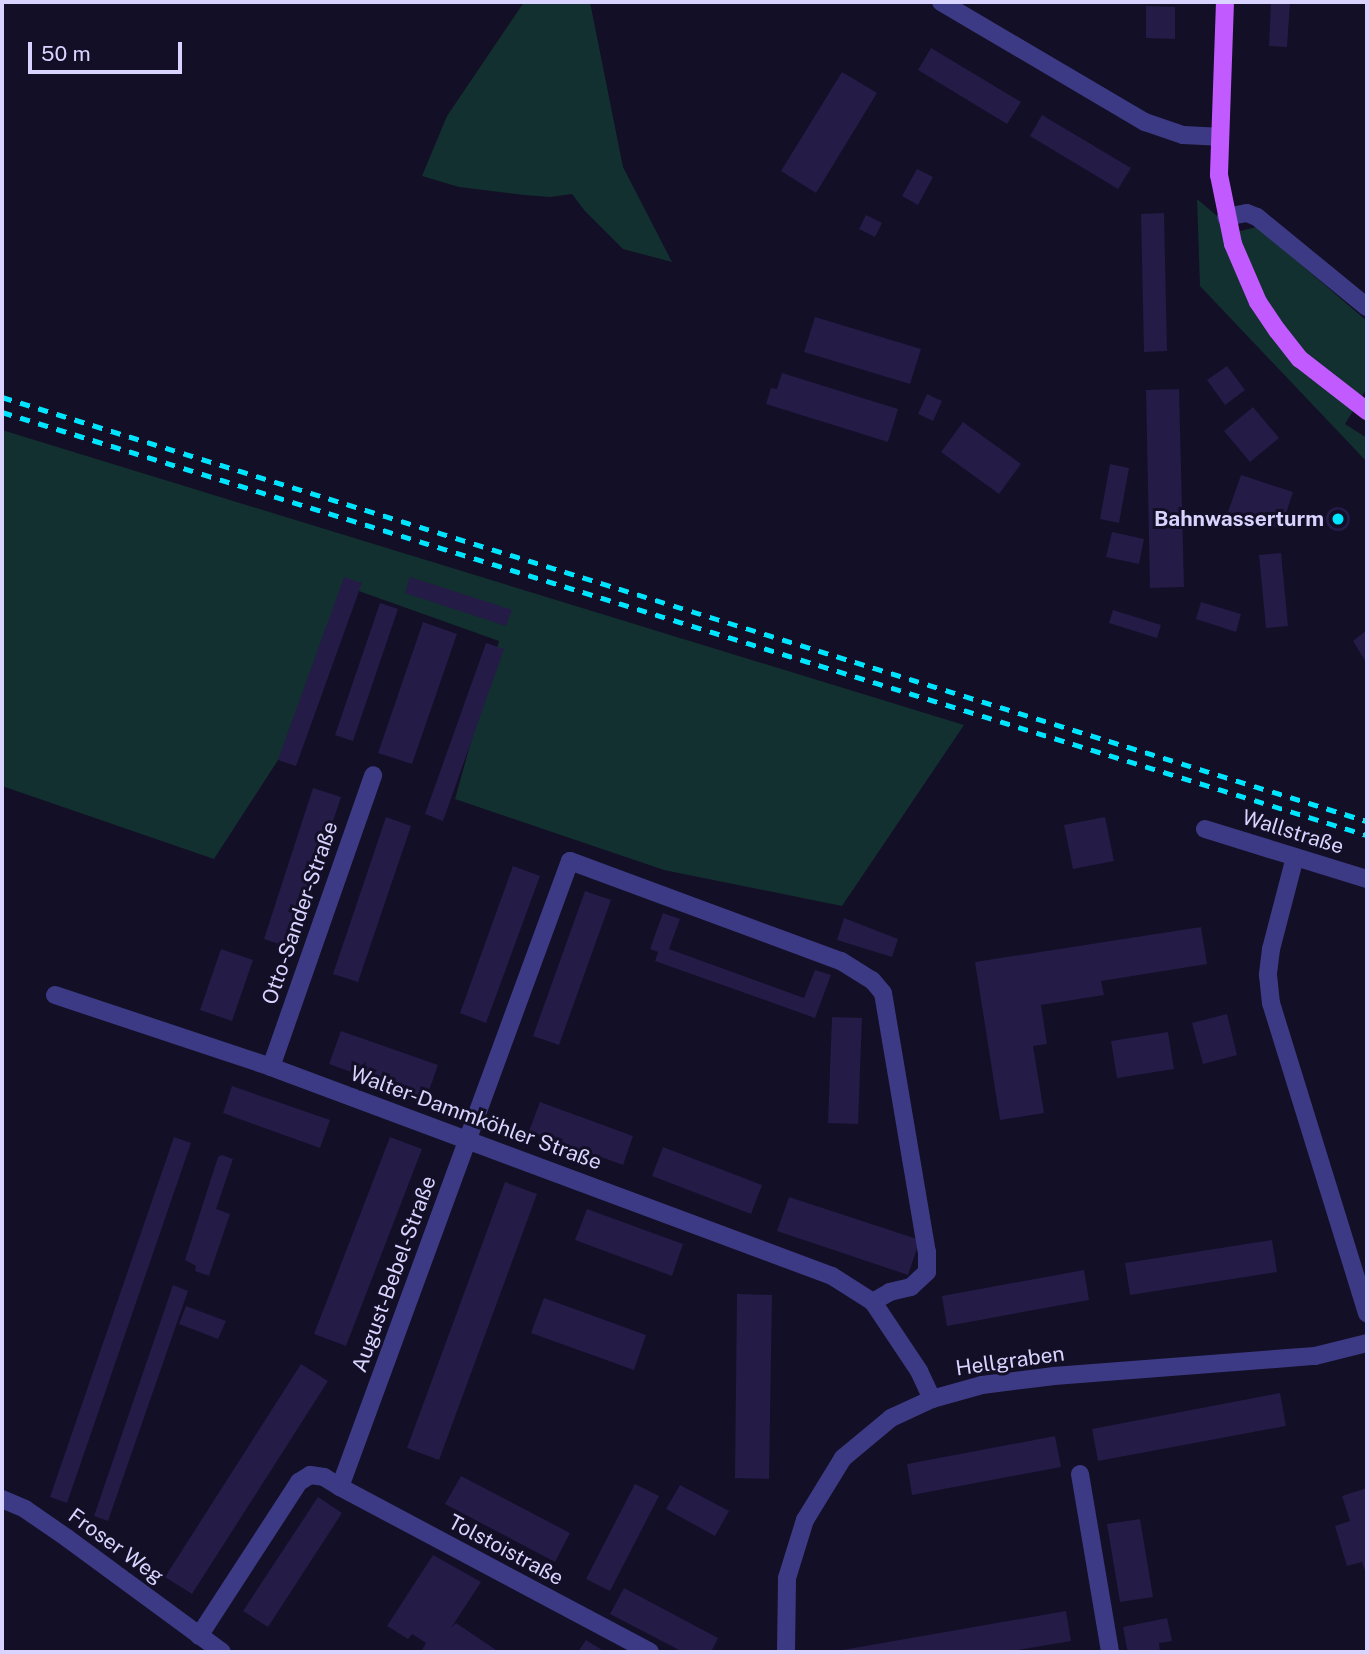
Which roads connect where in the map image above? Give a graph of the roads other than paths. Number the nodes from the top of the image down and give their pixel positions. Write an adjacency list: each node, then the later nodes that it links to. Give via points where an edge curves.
1 (941, 2): 3 (street, via 1120,109 1170,132)
2 (1226, 2): 3 (main road)
3 (1218, 137): 4 (main road)
4 (1226, 217): 5 (street, via 1247,213 1257,217); 6 (main road, via 1245,275 1277,330 1310,368)
5 (1367, 307)
6 (1367, 411)
7 (373, 775): 12 (street, Otto-Sander-Straße)
8 (1205, 829): 9 (street, Wallstraße)
9 (1295, 857): 10 (street, Wallstraße); 14 (street, via 1271,949 1271,1003)
10 (1367, 879)
11 (55, 995): 12 (street, Walter-Dammköhler Straße)
12 (271, 1067): 13 (street, Walter-Dammköhler Straße)
13 (468, 1139): 16 (street, Walter-Dammköhler Straße, via 819,1270); 16 (street, August-Bebel-Straße, via 569,861 841,961 872,979 883,993 927,1252 927,1272 911,1287); 21 (street, August-Bebel-Straße)
14 (1346, 1249): 15 (street); 17 (street)
15 (1367, 1262)
16 (873, 1302): 19 (street, Walter-Dammköhler Straße)
17 (1367, 1313)
18 (1367, 1343): 19 (street, Hellgraben, via 1315,1356 1017,1380)
19 (932, 1399): 26 (street, Hellgraben, via 891,1418 861,1440 815,1500 787,1578)
20 (1080, 1474): 27 (street)
21 (340, 1487): 23 (street, via 310,1475 299,1482); 25 (street, Tolstoistraße)
22 (2, 1499): 23 (street, Froser Weg, via 67,1538)
23 (199, 1636): 24 (street, Froser Weg)
24 (222, 1652)
25 (650, 1652)
26 (786, 1652)
27 (1110, 1652)

